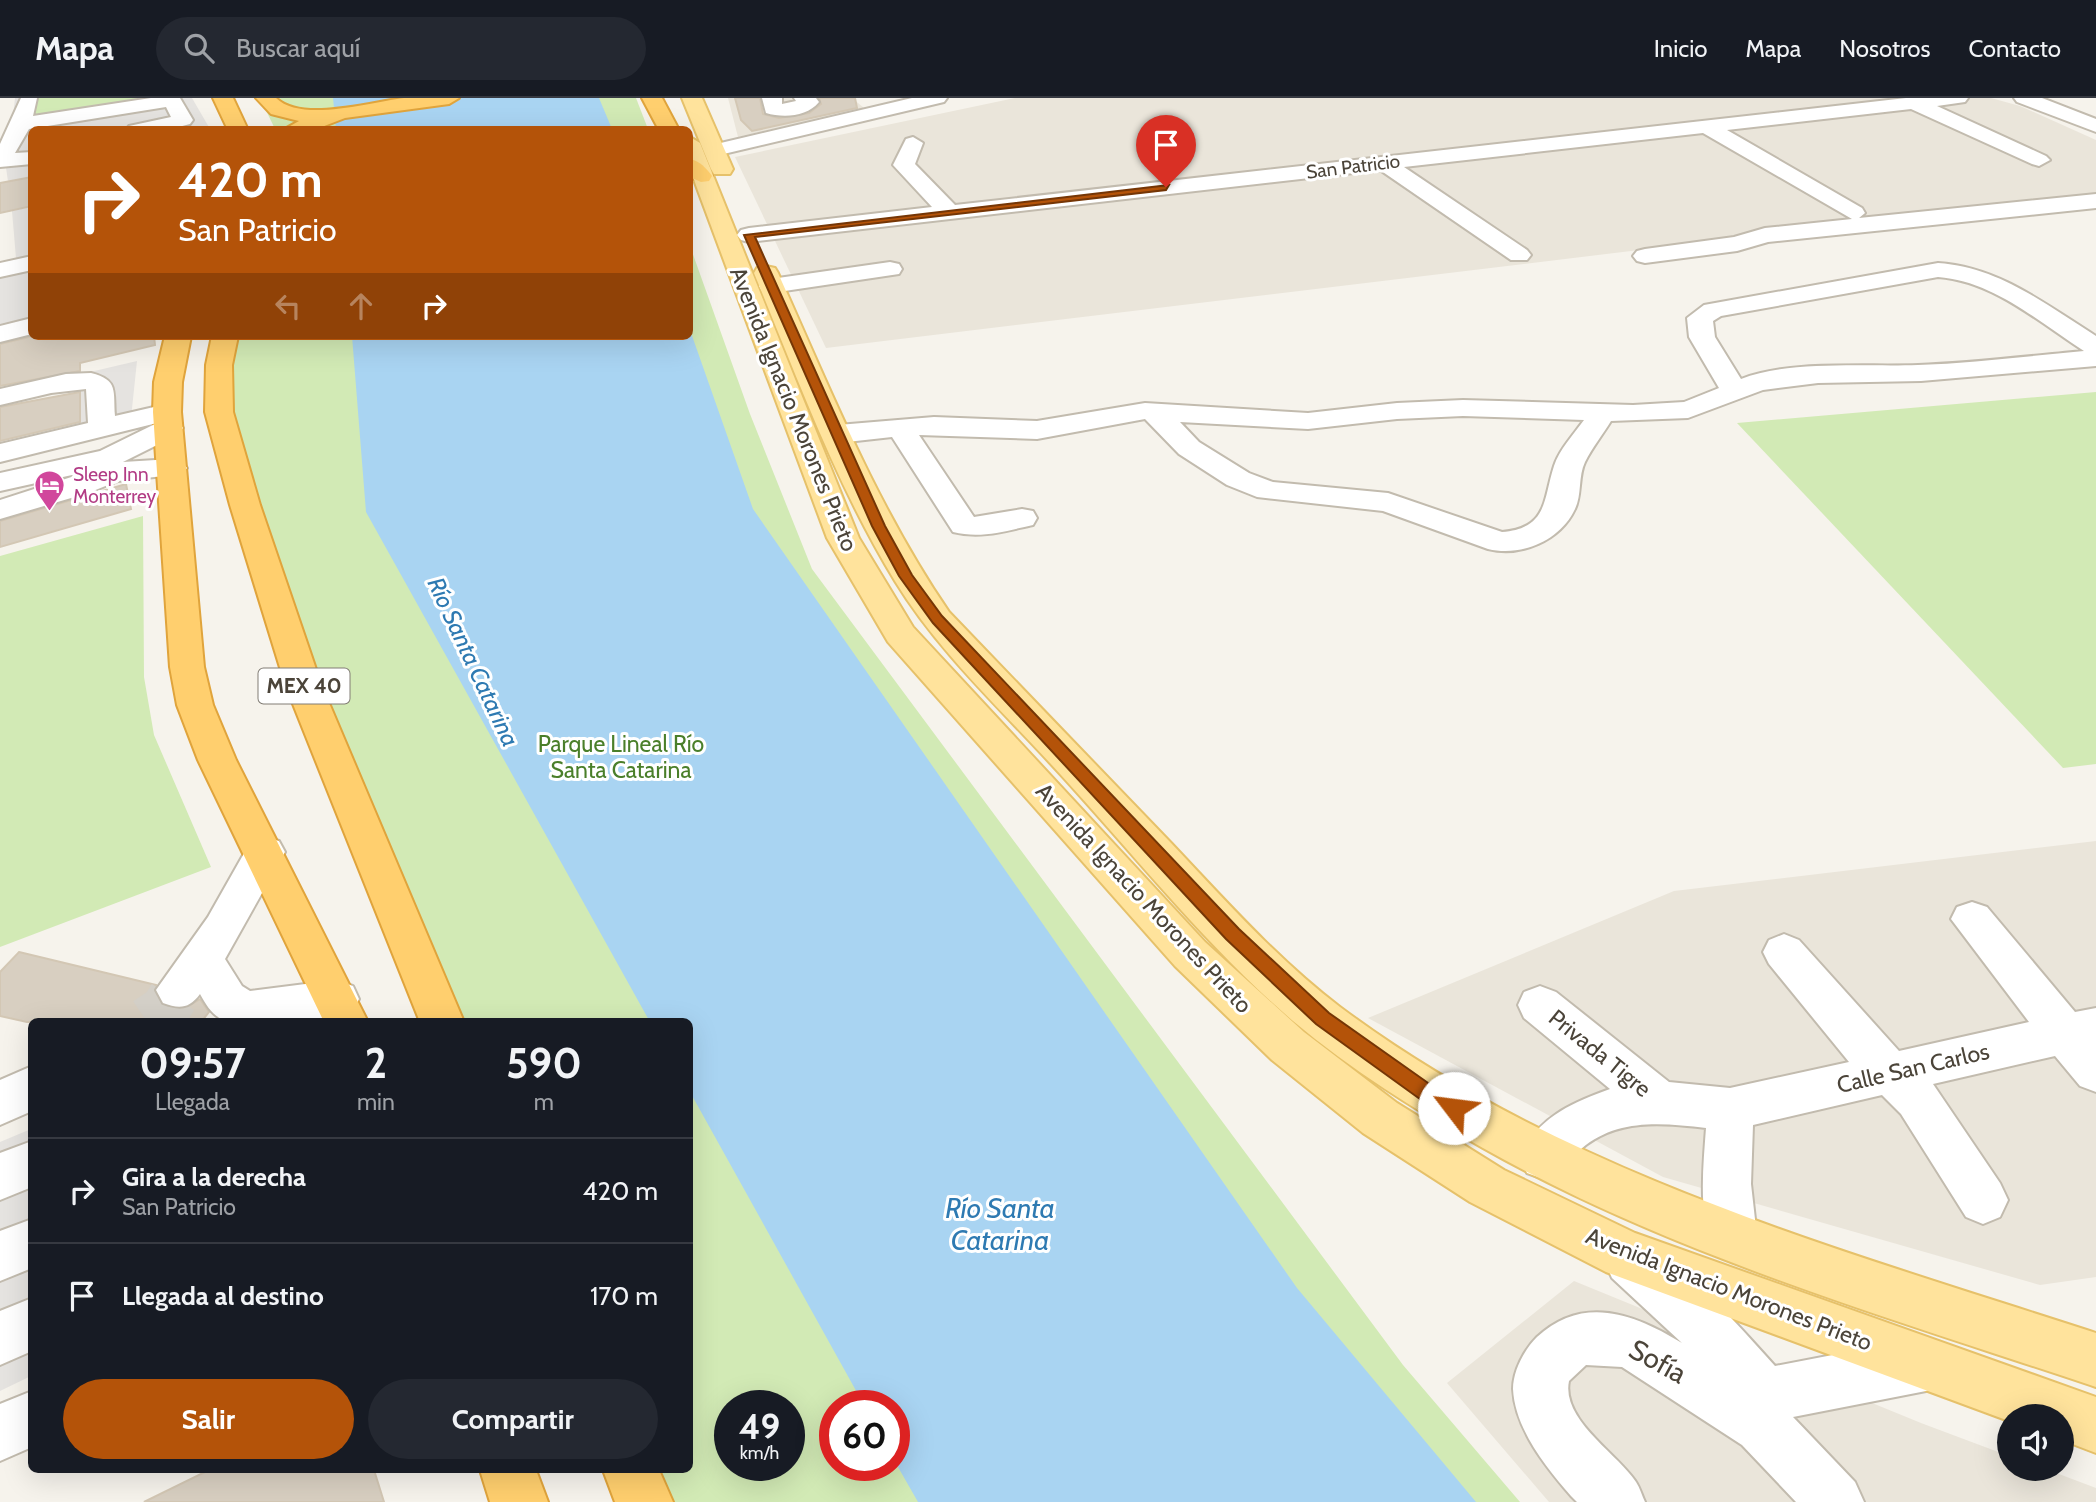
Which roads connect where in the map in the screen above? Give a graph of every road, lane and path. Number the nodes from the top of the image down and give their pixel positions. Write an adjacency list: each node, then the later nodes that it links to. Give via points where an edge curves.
1 (30, 98): 18 (street)
2 (223, 98): 21 (highway)
3 (251, 98): 16 (highway)
4 (266, 98): 14 (highway, via 285,113)
5 (449, 98): 14 (highway)
6 (772, 98): 7 (street, via 773,109 778,111 809,102)
7 (804, 98)
8 (937, 98): 25 (street)
9 (1958, 98): 11 (street, San Patricio)
10 (2024, 98): 17 (street)
11 (1914, 103): 15 (street, San Patricio); 29 (street)
12 (196, 104): 20 (street)
13 (664, 110): 23 (main road, Avenida Ignacio Morones Prieto)
14 (341, 113): 22 (highway)
15 (1780, 118): 24 (street, San Patricio); 32 (street, via 1790,143 1780,153)
16 (262, 119)
17 (2092, 123)
18 (21, 124): 19 (street, via 173,102 183,120); 28 (street)
19 (155, 126)
20 (199, 126)
21 (236, 126)
22 (304, 126)
23 (685, 126)
24 (1707, 127): 30 (street, San Patricio); 35 (street)
25 (699, 137): 36 (main road, Avenida Ignacio Morones Prieto); 81 (main road, Avenida Ignacio Morones Prieto, via 843,538 900,634 1190,954 1288,1046 1380,1118 1487,1186)
26 (913, 143): 34 (street, via 904,165)
27 (28, 148): 28 (street)
28 (7, 151): 31 (street, via 1,162)
29 (2039, 160)
30 (1382, 162): 34 (street, San Patricio); 37 (street)
31 (27, 168)
32 (1823, 183)
33 (2096, 201): 38 (street, via 1765,234 1725,246)
34 (948, 211): 36 (street, San Patricio)
35 (1854, 213)
36 (749, 235): 42 (main road, Avenida Ignacio Morones Prieto)
37 (1519, 256)
38 (1645, 256)
39 (28, 264): 41 (street)
40 (890, 269): 42 (street)
41 (0, 270)
42 (771, 286): 56 (main road, Avenida Ignacio Morones Prieto)
43 (28, 315): 44 (street)
44 (0, 334)
45 (177, 340): 53 (highway)
46 (224, 340): 67 (highway, MEX 40, via 219,412 245,505 303,684)
47 (2096, 347): 49 (street, via 1991,281 1966,272 1938,270 1713,310 1700,318 1702,337)
48 (2096, 358): 49 (street, via 1921,373 1818,374 1758,382)
49 (1735, 391): 52 (street, via 1688,410)
50 (0, 397): 54 (street, via 93,379 99,384)
51 (1155, 412): 52 (street, via 1308,421 1463,408); 52 (street, via 1189,448 1238,479 1268,491 1388,502 1499,541 1523,540 1545,527 1560,509 1569,464); 55 (street, via 1037,430 942,425)
52 (1603, 412)
53 (168, 420): 54 (street); 57 (street); 58 (highway)
54 (102, 428): 59 (street)
55 (900, 428): 56 (street); 61 (street, via 964,525 983,527)
56 (838, 434): 75 (main road, Avenida Ignacio Morones Prieto, via 878,526 937,620 1233,934 1333,1027 1431,1096)
57 (111, 465): 58 (street); 59 (street); 60 (street, via 77,487)
58 (172, 468): 62 (highway, via 186,655 195,705 216,760)
59 (3, 472): 60 (street)
60 (0, 510)
61 (1022, 519)
62 (265, 852): 66 (highway); 66 (street, via 223,929 204,993 245,1010)
63 (1972, 919): 68 (street)
64 (1784, 952): 70 (street)
65 (1540, 1005): 72 (street, Privada Tigre)
66 (342, 1011)
67 (440, 1018)
68 (2080, 1030): 69 (street); 70 (street, Calle San Carlos)
69 (2096, 1072)
70 (1889, 1074): 74 (street, Calle San Carlos); 78 (street, via 1917,1099)
71 (28, 1089): 73 (street)
72 (1660, 1102): 74 (street, Calle San Carlos); 75 (street, Calle San Carlos, via 1628,1104 1598,1115 1560,1137)
73 (0, 1104)
74 (1730, 1109): 79 (street, via 1727,1184)
75 (1544, 1157): 79 (main road, Avenida Ignacio Morones Prieto)
76 (28, 1165): 77 (street)
77 (0, 1177)
78 (1983, 1200)
79 (1732, 1237): 85 (main road, Avenida Ignacio Morones Prieto)
80 (28, 1245): 82 (street)
81 (1624, 1254): 86 (main road, Avenida Ignacio Morones Prieto); 87 (street, via 1713,1336)
82 (0, 1256)
83 (28, 1326): 84 (street)
84 (0, 1338)
85 (2096, 1360)
86 (1926, 1364): 87 (street); 89 (main road, Avenida Ignacio Morones Prieto)
87 (1763, 1410): 95 (street, Sofía, via 1634,1344 1588,1337 1565,1346 1544,1371 1542,1400 1557,1437); 96 (street)
88 (28, 1420): 90 (street)
89 (2096, 1425)
90 (0, 1433)
91 (509, 1473): 93 (highway)
92 (632, 1473): 94 (highway)
93 (519, 1502)
94 (644, 1502)
95 (1616, 1502)
96 (1835, 1502)

